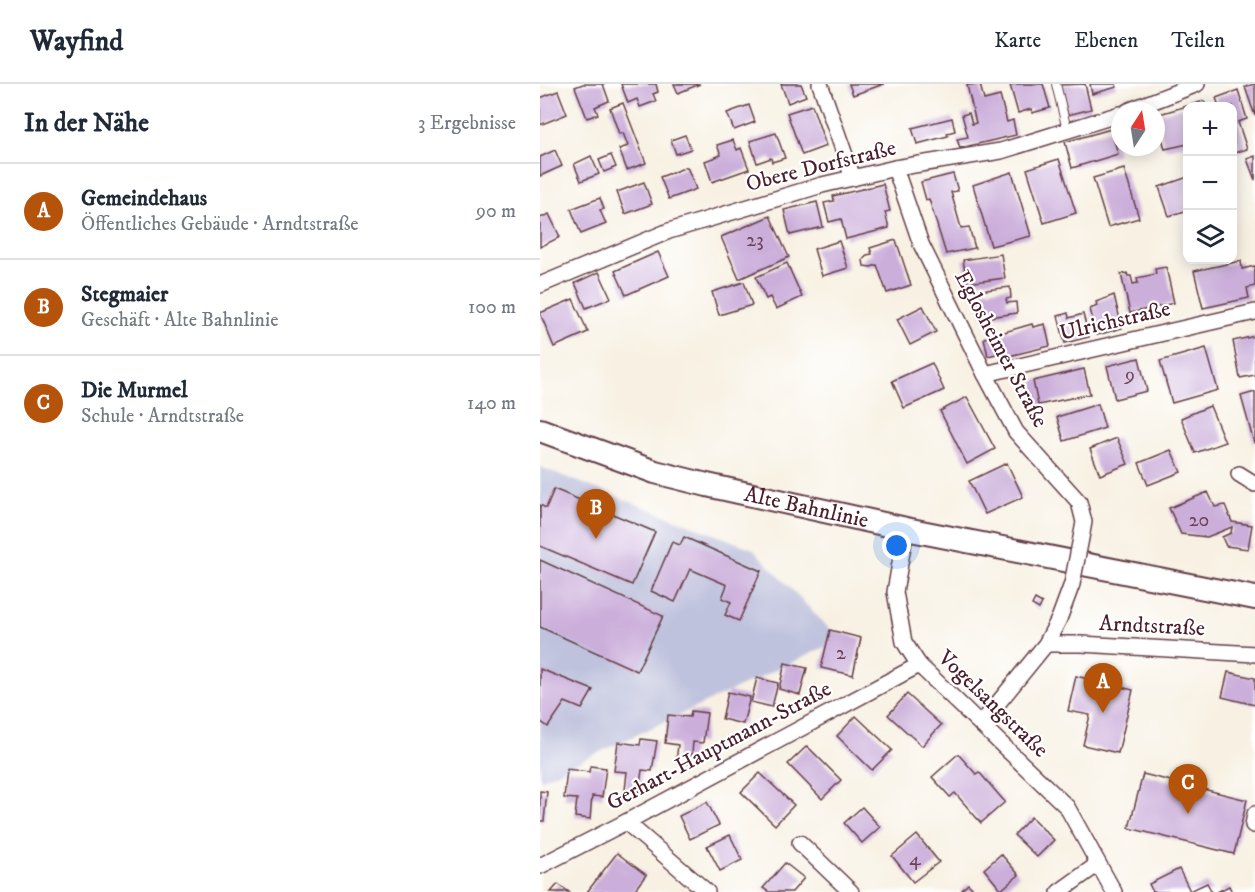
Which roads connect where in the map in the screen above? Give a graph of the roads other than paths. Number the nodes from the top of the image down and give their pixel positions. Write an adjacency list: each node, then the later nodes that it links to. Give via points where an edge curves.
1 (820, 84): 8 (street)
2 (1056, 84): 6 (lane)
3 (1197, 84): 4 (street)
4 (1151, 102)
5 (1111, 117): 6 (street, Obere Dorfstraße)
6 (1067, 130): 7 (street, Obere Dorfstraße, via 1000,151)
7 (895, 168): 8 (street, Obere Dorfstraße); 11 (street, Eglosheimer Straße, via 921,244)
8 (853, 178): 9 (street, Obere Dorfstraße, via 669,231)
9 (540, 285)
10 (1255, 312): 11 (street, Ulrichstraße)
11 (985, 374): 17 (street, Eglosheimer Straße, bridge, via 1016,432 1082,510 1084,522 1072,584)
12 (540, 430): 15 (street, Alte Bahnlinie, via 655,472)
13 (1239, 474): 14 (street)
14 (1255, 484)
15 (906, 530): 16 (street, Alte Bahnlinie); 19 (street, Vogelsangstraße, via 895,592 904,642)
16 (1255, 598)
17 (1046, 644): 18 (street, Arndtstraße); 20 (street, Eglosheimer Straße)
18 (1255, 654)
19 (919, 665): 20 (street, Vogelsangstraße); 21 (street, Gerhart-Hauptmann-Straße)
20 (981, 724): 23 (street, Vogelsangstraße, via 1067,807)
21 (626, 822): 24 (street, Gerhart-Hauptmann-Straße); 25 (street)
22 (800, 843): 26 (street)
23 (1098, 864): 27 (street); 28 (street, Vogelsangstraße)
24 (540, 866)
25 (707, 892)
26 (851, 892)
27 (1059, 892)
28 (1114, 892)

